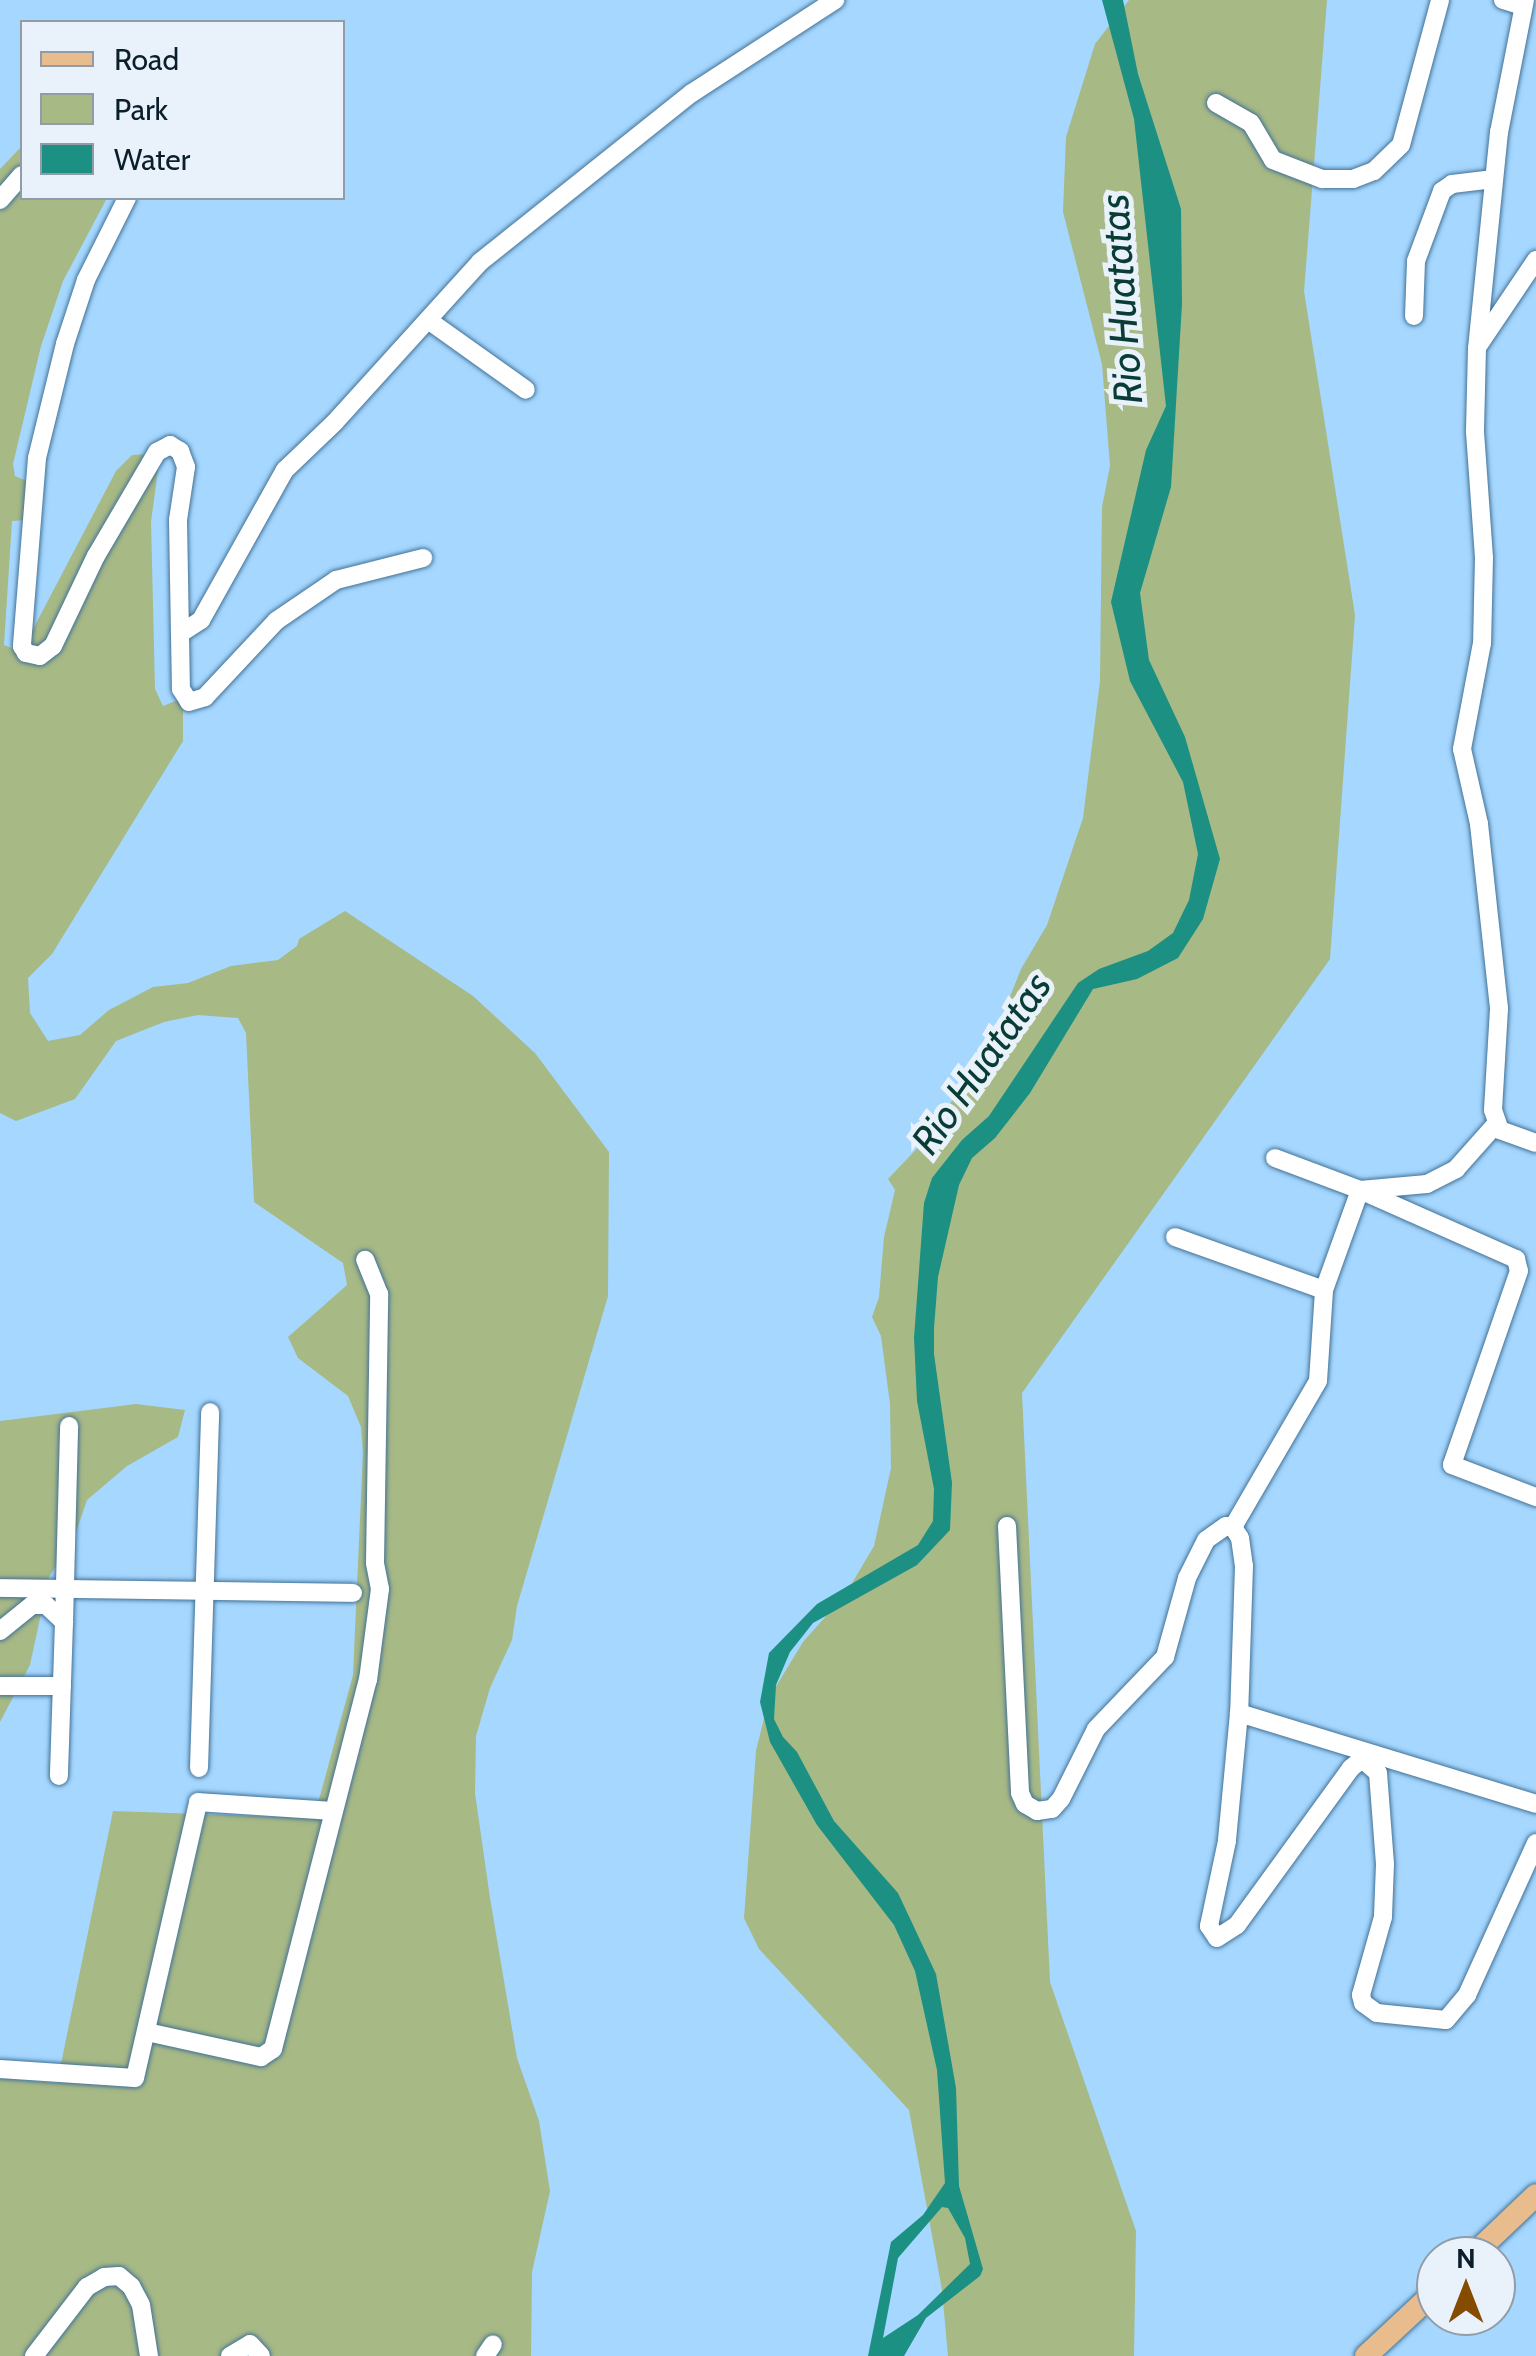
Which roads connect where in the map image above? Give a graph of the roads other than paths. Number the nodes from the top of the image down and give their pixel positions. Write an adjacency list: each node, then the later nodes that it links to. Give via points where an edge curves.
1 (835, 0): 12 (street, via 642,132 480,262)
2 (1440, 0): 5 (street, via 1402,145 1374,171 1322,179 1273,160 1251,122)
3 (1503, 0): 4 (street)
4 (1524, 3): 7 (street)
5 (1216, 103)
6 (20, 177): 8 (street)
7 (1494, 179): 11 (street, via 1442,191 1416,261); 13 (street)
8 (0, 200)
9 (126, 200): 16 (street, via 86,280 51,397 37,458 22,646 30,656 52,646 156,452 170,446 186,466 178,520)
10 (1536, 260): 13 (street)
11 (1414, 316)
12 (428, 320): 14 (street); 16 (street, via 285,470 201,620)
13 (1477, 348): 17 (street, via 1482,643 1462,749 1479,824 1499,1009)
14 (526, 390)
15 (423, 558): 16 (street, via 336,580 276,620 196,702 184,700 181,689)
16 (181, 634)
17 (1496, 1124): 18 (street); 20 (street, via 1456,1169 1427,1184)
18 (1536, 1144)
19 (1275, 1158): 20 (street)
20 (1360, 1190): 23 (street); 26 (street, via 1516,1259 1519,1271 1452,1464)
21 (1175, 1237): 23 (street)
22 (365, 1260): 41 (street, via 379,1294 380,1588 368,1680)
23 (1324, 1290): 28 (street, via 1318,1382)
24 (210, 1412): 31 (street)
25 (69, 1426): 30 (street)
26 (1536, 1497)
27 (1006, 1526): 28 (street, via 1020,1793 1036,1811 1052,1809 1061,1799 1096,1729 1165,1657 1195,1560 1216,1529)
28 (1233, 1528): 37 (street, via 1244,1566)
29 (0, 1588): 30 (street)
30 (65, 1590): 31 (street); 33 (street)
31 (203, 1592): 32 (street); 38 (street)
32 (353, 1593)
33 (64, 1622): 34 (street, via 46,1605 32,1605); 36 (street)
34 (0, 1631)
35 (0, 1686): 36 (street)
36 (62, 1686): 39 (street)
37 (1239, 1714): 40 (street); 42 (street, via 1210,1931 1217,1938 1237,1925 1362,1760 1378,1773 1385,1864 1383,1917 1361,1996 1368,2010 1429,2020 1455,2014)
38 (199, 1768)
39 (59, 1776)
40 (1536, 1804)
41 (332, 1811): 43 (street, via 198,1802); 43 (street, via 273,2049 261,2058)
42 (1536, 1843)
43 (147, 2032): 44 (street, via 130,2081)
44 (0, 2069)
45 (1536, 2195): 46 (main road)
46 (1493, 2236)
47 (1416, 2310): 52 (main road)
48 (34, 2356): 49 (street, via 87,2287 119,2276 140,2305)
49 (149, 2356)
50 (230, 2356): 51 (street, via 250,2344)
51 (261, 2356)
52 (1366, 2356)

